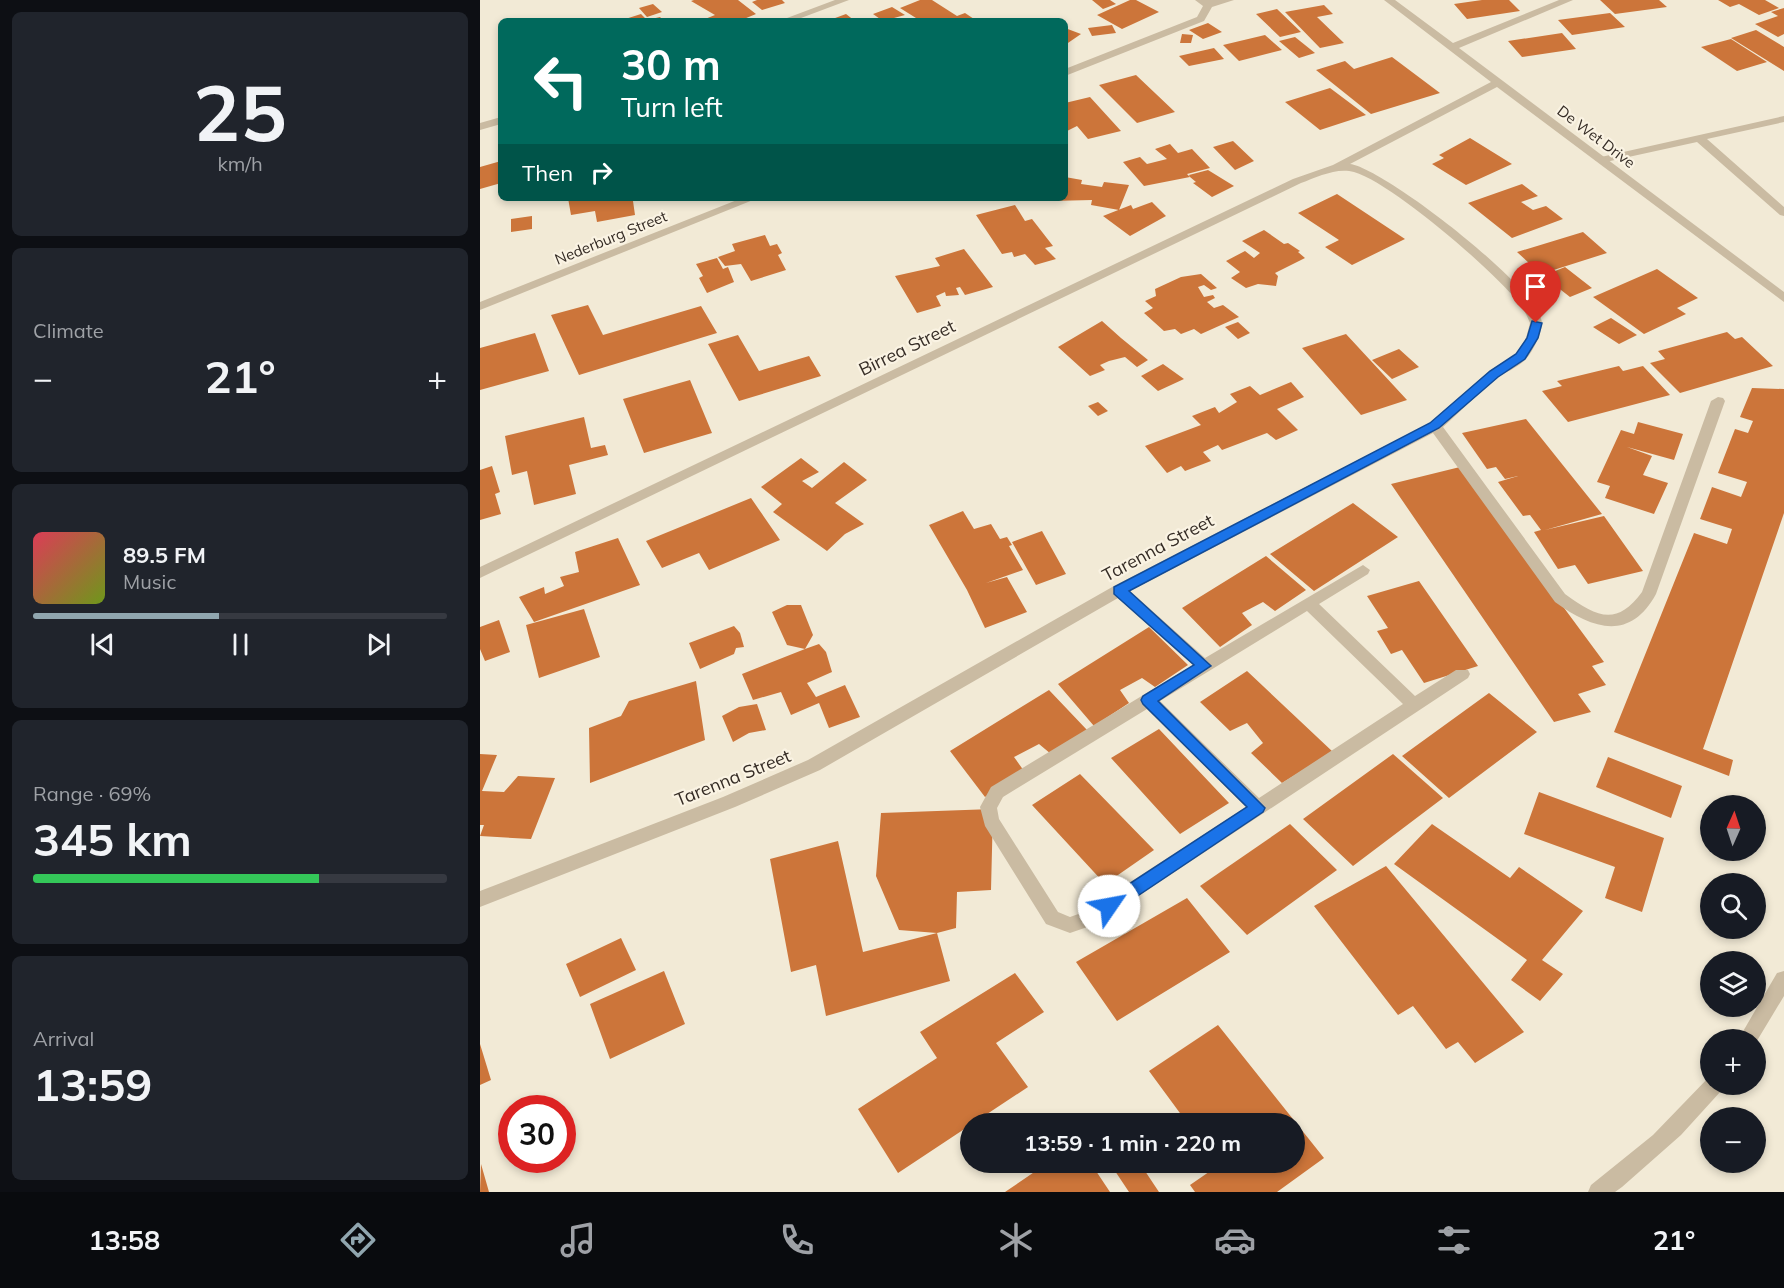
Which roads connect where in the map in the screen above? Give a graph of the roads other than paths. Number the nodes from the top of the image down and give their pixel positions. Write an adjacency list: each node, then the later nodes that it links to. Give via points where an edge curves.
1 (844, 0): 6 (street)
2 (1229, 0): 5 (street)
3 (1389, 0): 7 (street, De Wet Drive)
4 (1568, 0): 7 (street)
5 (1204, 3): 8 (street, via 1201,19)
6 (793, 18)
7 (1452, 47): 9 (street, De Wet Drive)
8 (1068, 72)
9 (1498, 82): 14 (street, De Wet Drive); 15 (street)
10 (1784, 119): 13 (street)
11 (498, 121): 12 (street)
12 (480, 127)
13 (1699, 138): 14 (street); 18 (street)
14 (1600, 160): 19 (street, De Wet Drive)
15 (1332, 168): 16 (street, Birrea Street); 24 (street, Birrea Street, via 1297,181)
16 (1353, 168): 22 (street, Tarenna Street, via 1393,187 1506,282 1522,297 1536,323 1521,357 1494,374)
17 (744, 201): 20 (street, Nederburg Street)
18 (1784, 213)
19 (1784, 298)
20 (480, 306)
21 (1718, 401): 22 (street, via 1650,594 1638,612 1613,623 1581,615 1560,598)
22 (1435, 426): 25 (street, Tarenna Street)
23 (1363, 570): 26 (street)
24 (480, 573)
25 (1119, 590): 27 (street); 32 (street, Tarenna Street, via 814,765)
26 (1308, 603): 27 (street); 30 (street)
27 (1204, 666): 29 (street)
28 (1462, 674): 30 (street)
29 (1148, 700): 31 (street); 31 (street, via 997,792 988,807 991,821 1052,918 1070,925 1090,918)
30 (1414, 705): 31 (street)
31 (1258, 808)
32 (480, 899)
33 (1784, 979): 34 (street)
34 (1754, 1029)
35 (1705, 1095): 36 (street, via 1642,1161)
36 (1598, 1192)

